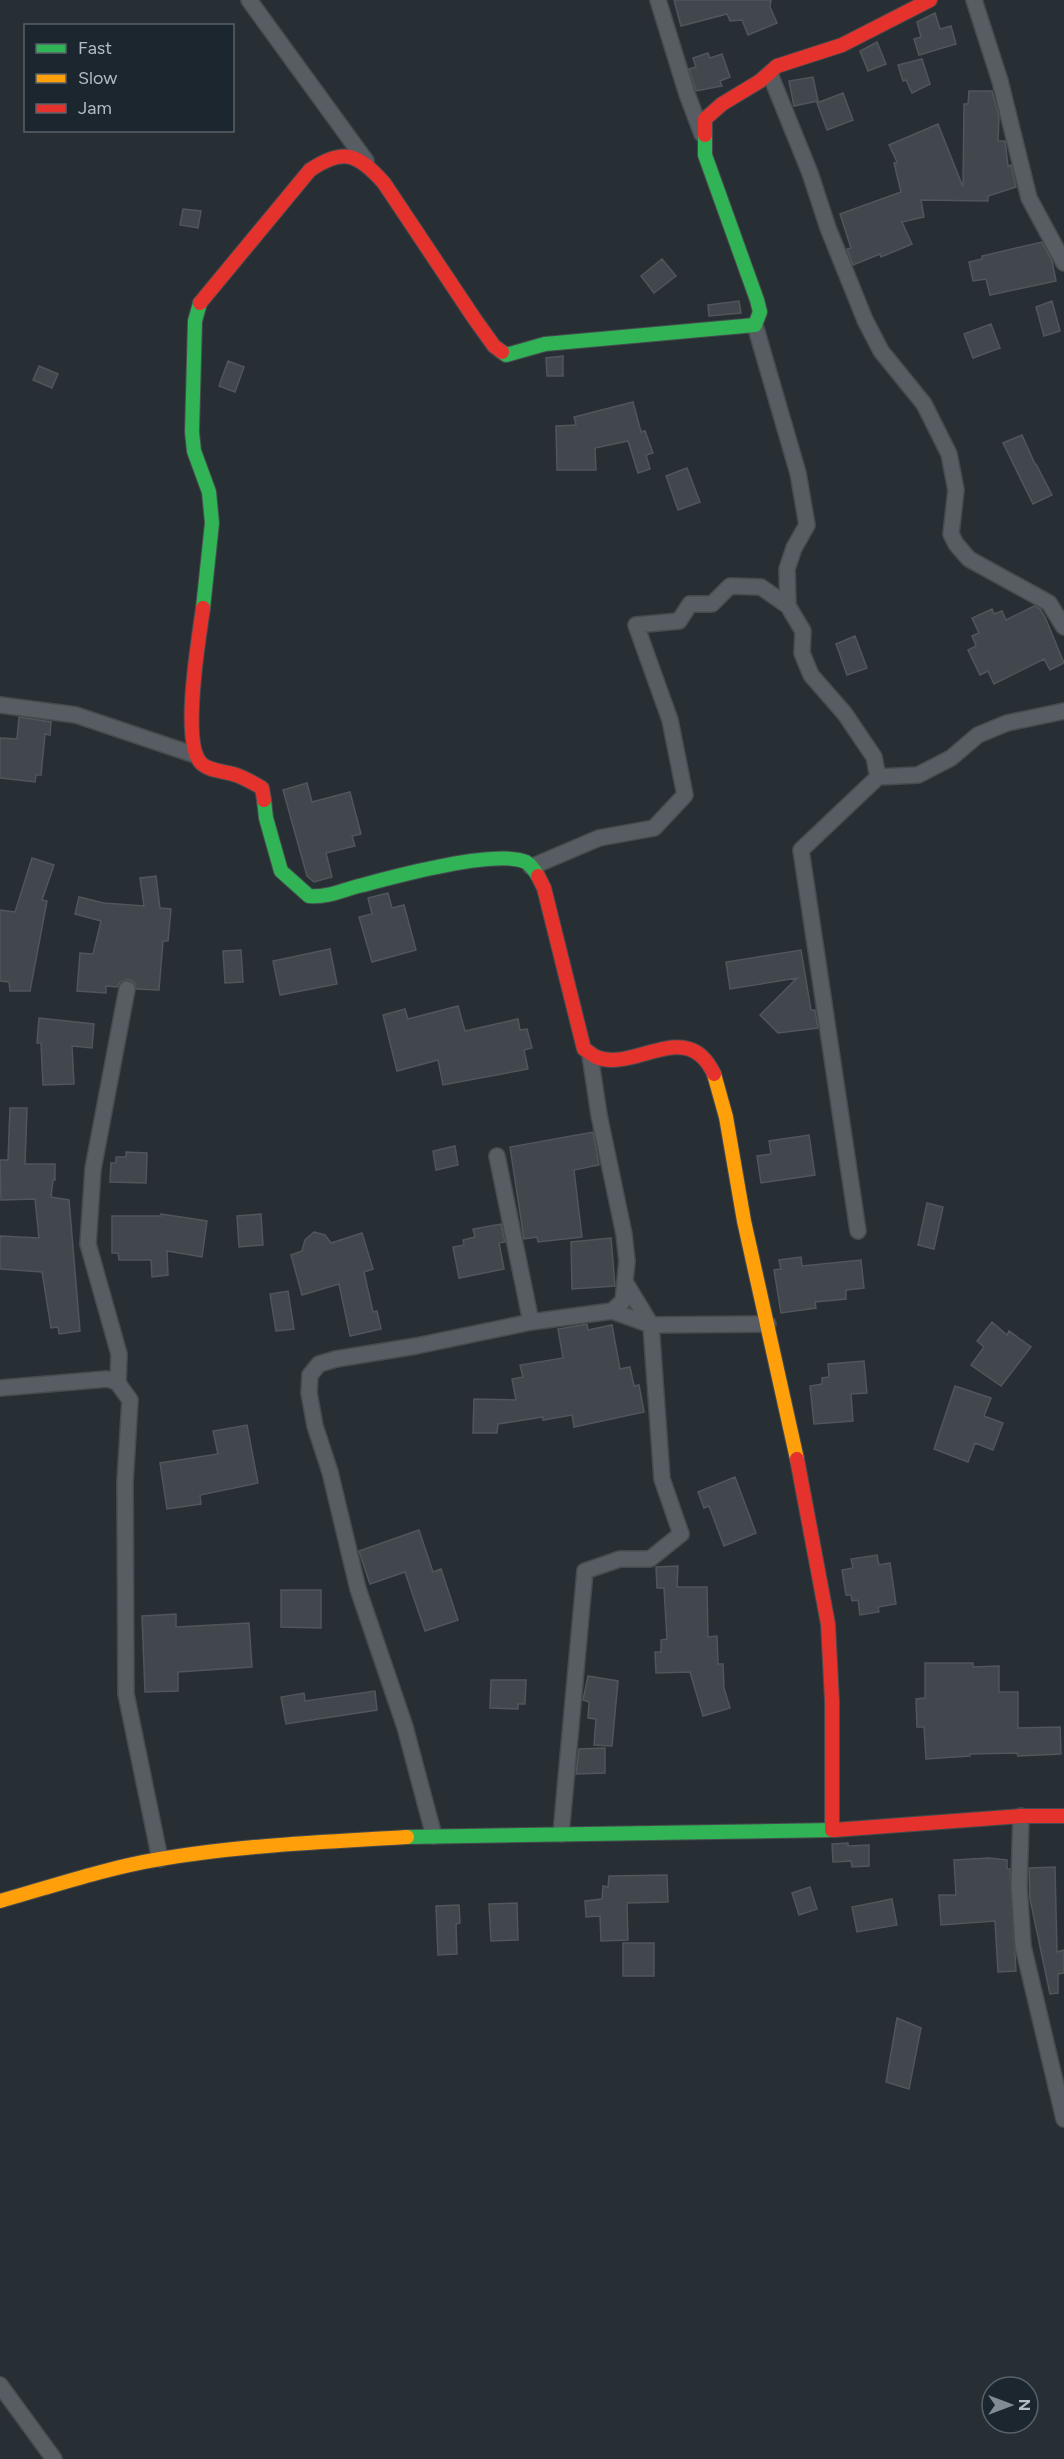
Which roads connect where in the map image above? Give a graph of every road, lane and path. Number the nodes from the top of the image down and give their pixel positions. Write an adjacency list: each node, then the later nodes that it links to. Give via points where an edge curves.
1 (249, 0): 7 (street)
2 (658, 0): 6 (street)
3 (930, 0): 5 (street, via 842,45 777,66)
4 (974, 0): 8 (street, via 1000,81 1029,198)
5 (770, 74): 6 (street, via 716,106 705,119); 11 (street, via 865,320 881,351 924,404 949,454 956,490 951,534 969,559 1049,603)
6 (706, 144): 9 (street, via 705,154 757,300 760,312)
7 (368, 164): 9 (street, via 494,346 506,355 545,344); 14 (street, via 340,155 310,170 201,300 197,312 192,432 194,451 209,492 212,523 191,715 190,741)
8 (1064, 263)
9 (755, 325): 10 (street, via 798,472 807,525 787,569)
10 (789, 606): 15 (street, via 803,631 802,653 811,675 845,714 874,757); 16 (street, via 761,587 730,586 712,604 690,604 679,621 636,625 670,720 685,795 654,828 599,838)
11 (1064, 627)
12 (0, 705): 14 (street, via 76,715)
13 (1064, 711): 15 (street, via 1007,723 978,735 951,758 918,775)
14 (195, 755): 16 (street, via 214,771 250,779 262,788 281,871 309,896 332,895 468,863 518,860)
15 (878, 777): 20 (street, via 801,850)
16 (531, 867): 18 (street, via 544,888 584,1049)
17 (127, 989): 26 (street, via 93,1169 88,1244 119,1354)
18 (590, 1055): 21 (street, via 624,1234); 24 (street, via 615,1059 662,1048 685,1048 702,1056 717,1077)
19 (497, 1156): 23 (street)
20 (858, 1231)
21 (625, 1282): 22 (street, via 623,1301); 25 (street)
22 (612, 1311): 23 (street); 25 (street)
23 (531, 1322): 32 (street, via 336,1359 319,1364 310,1375 315,1425 358,1589 405,1726)
24 (768, 1324): 25 (street); 30 (street, via 828,1622)
25 (651, 1325): 31 (street, via 662,1479 681,1534 650,1559 620,1559 585,1571)
26 (118, 1384): 27 (street, via 89,1379); 33 (street, via 130,1400 125,1482 126,1694)
27 (0, 1388)
28 (1021, 1816): 29 (street); 30 (street); 35 (street, via 1018,1886 1023,1946)
29 (1064, 1816)
30 (832, 1830): 31 (street)
31 (561, 1834): 32 (street)
32 (434, 1836): 33 (street, via 285,1844)
33 (160, 1859): 34 (street)
34 (0, 1901)
35 (1064, 2119)
36 (0, 2385): 37 (street)
37 (54, 2459)

